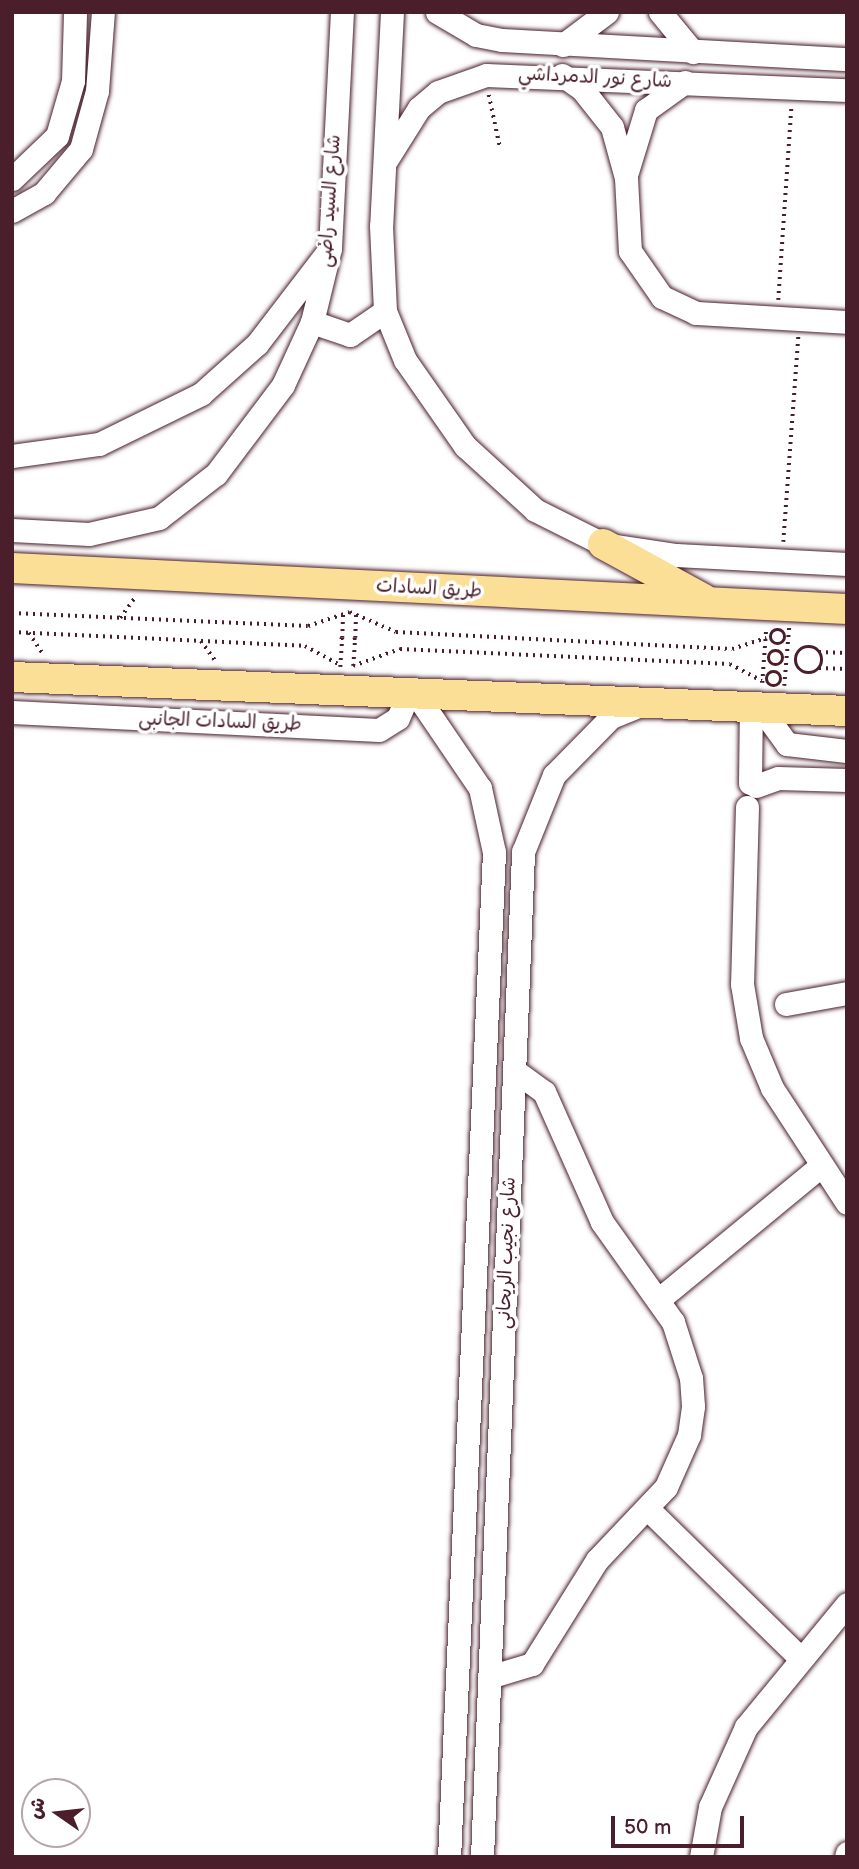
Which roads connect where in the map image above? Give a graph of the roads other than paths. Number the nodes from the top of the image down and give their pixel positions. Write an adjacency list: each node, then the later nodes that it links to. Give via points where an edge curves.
1 (75, 12): 18 (street, via 73,81 57,136)
2 (103, 12): 19 (street, via 97,91 81,149 44,193)
3 (342, 12): 20 (street, شارع السيد راضى)
4 (392, 12): 16 (street)
5 (437, 12): 8 (street, شارع نور الدمرداشي, via 476,35)
6 (607, 12): 8 (street)
7 (660, 12): 10 (street)
8 (553, 45): 9 (street, شارع نور الدمرداشي); 12 (street)
9 (644, 49): 10 (street, شارع نور الدمرداشي); 13 (street)
10 (693, 52): 11 (street, شارع نور الدمرداشي)
11 (847, 60)
12 (552, 75): 13 (street, شارع نور الدمرداشي); 16 (street, شارع نور الدمرداشي, via 486,75 450,87 419,108); 17 (street, via 582,89 612,127)
13 (642, 79): 14 (street, شارع نور الدمرداشي)
14 (685, 82): 15 (street, شارع نور الدمرداشي); 17 (street, via 646,110)
15 (847, 90)
16 (384, 164): 21 (street)
17 (626, 178): 22 (street, via 630,251 648,285 696,313)
18 (12, 179)
19 (12, 211)
20 (330, 248): 23 (street, شارع السيد راضى); 24 (street, via 257,344 201,394 99,444)
21 (385, 311): 23 (street, via 350,335); 26 (street, via 405,360 464,446 535,509)
22 (847, 322)
23 (312, 323): 25 (street, شارع السيد راضى, via 263,414 188,499 127,529)
24 (12, 456)
25 (12, 530)
26 (603, 544): 27 (street); 29 (main road)
27 (847, 564)
28 (12, 568): 29 (main road, طريق السادات)
29 (710, 603): 30 (main road, طريق السادات)
30 (847, 609)
31 (12, 677): 32 (main road)
32 (412, 694): 34 (main road); 36 (street, طريق السادات الجانبى, via 398,718 379,730); 40 (street, شارع نجيب الريحانى, via 480,788)
33 (763, 695): 34 (main road); 35 (main road); 37 (street, via 787,744); 39 (street)
34 (647, 703): 41 (street, شارع نجيب الريحانى, via 611,718 580,743 535,811)
35 (847, 711)
36 (12, 712)
37 (847, 751)
38 (847, 780): 39 (street, via 778,778)
39 (751, 792): 45 (street, via 745,1011 760,1064)
40 (494, 852): 41 (street); 49 (street, شارع نجيب الريحانى)
41 (523, 852): 44 (street, شارع نجيب الريحانى)
42 (847, 992): 43 (street)
43 (786, 1004)
44 (514, 1070): 47 (street, via 544,1092 602,1222); 50 (street, شارع نجيب الريحانى)
45 (822, 1166): 46 (street); 47 (street)
46 (847, 1203)
47 (658, 1300): 48 (street, via 684,1350 693,1406 680,1462)
48 (648, 1509): 52 (street); 53 (street, via 575,1588 532,1664 505,1678)
49 (461, 1597): 50 (street); 54 (street, شارع نجيب الريحانى)
50 (493, 1598): 53 (street, شارع نجيب الريحانى)
51 (847, 1604): 52 (street)
52 (801, 1659): 56 (street, via 771,1691 726,1765)
53 (489, 1677): 55 (street, شارع نجيب الريحانى)
54 (449, 1857)
55 (482, 1857)
56 (701, 1857)

